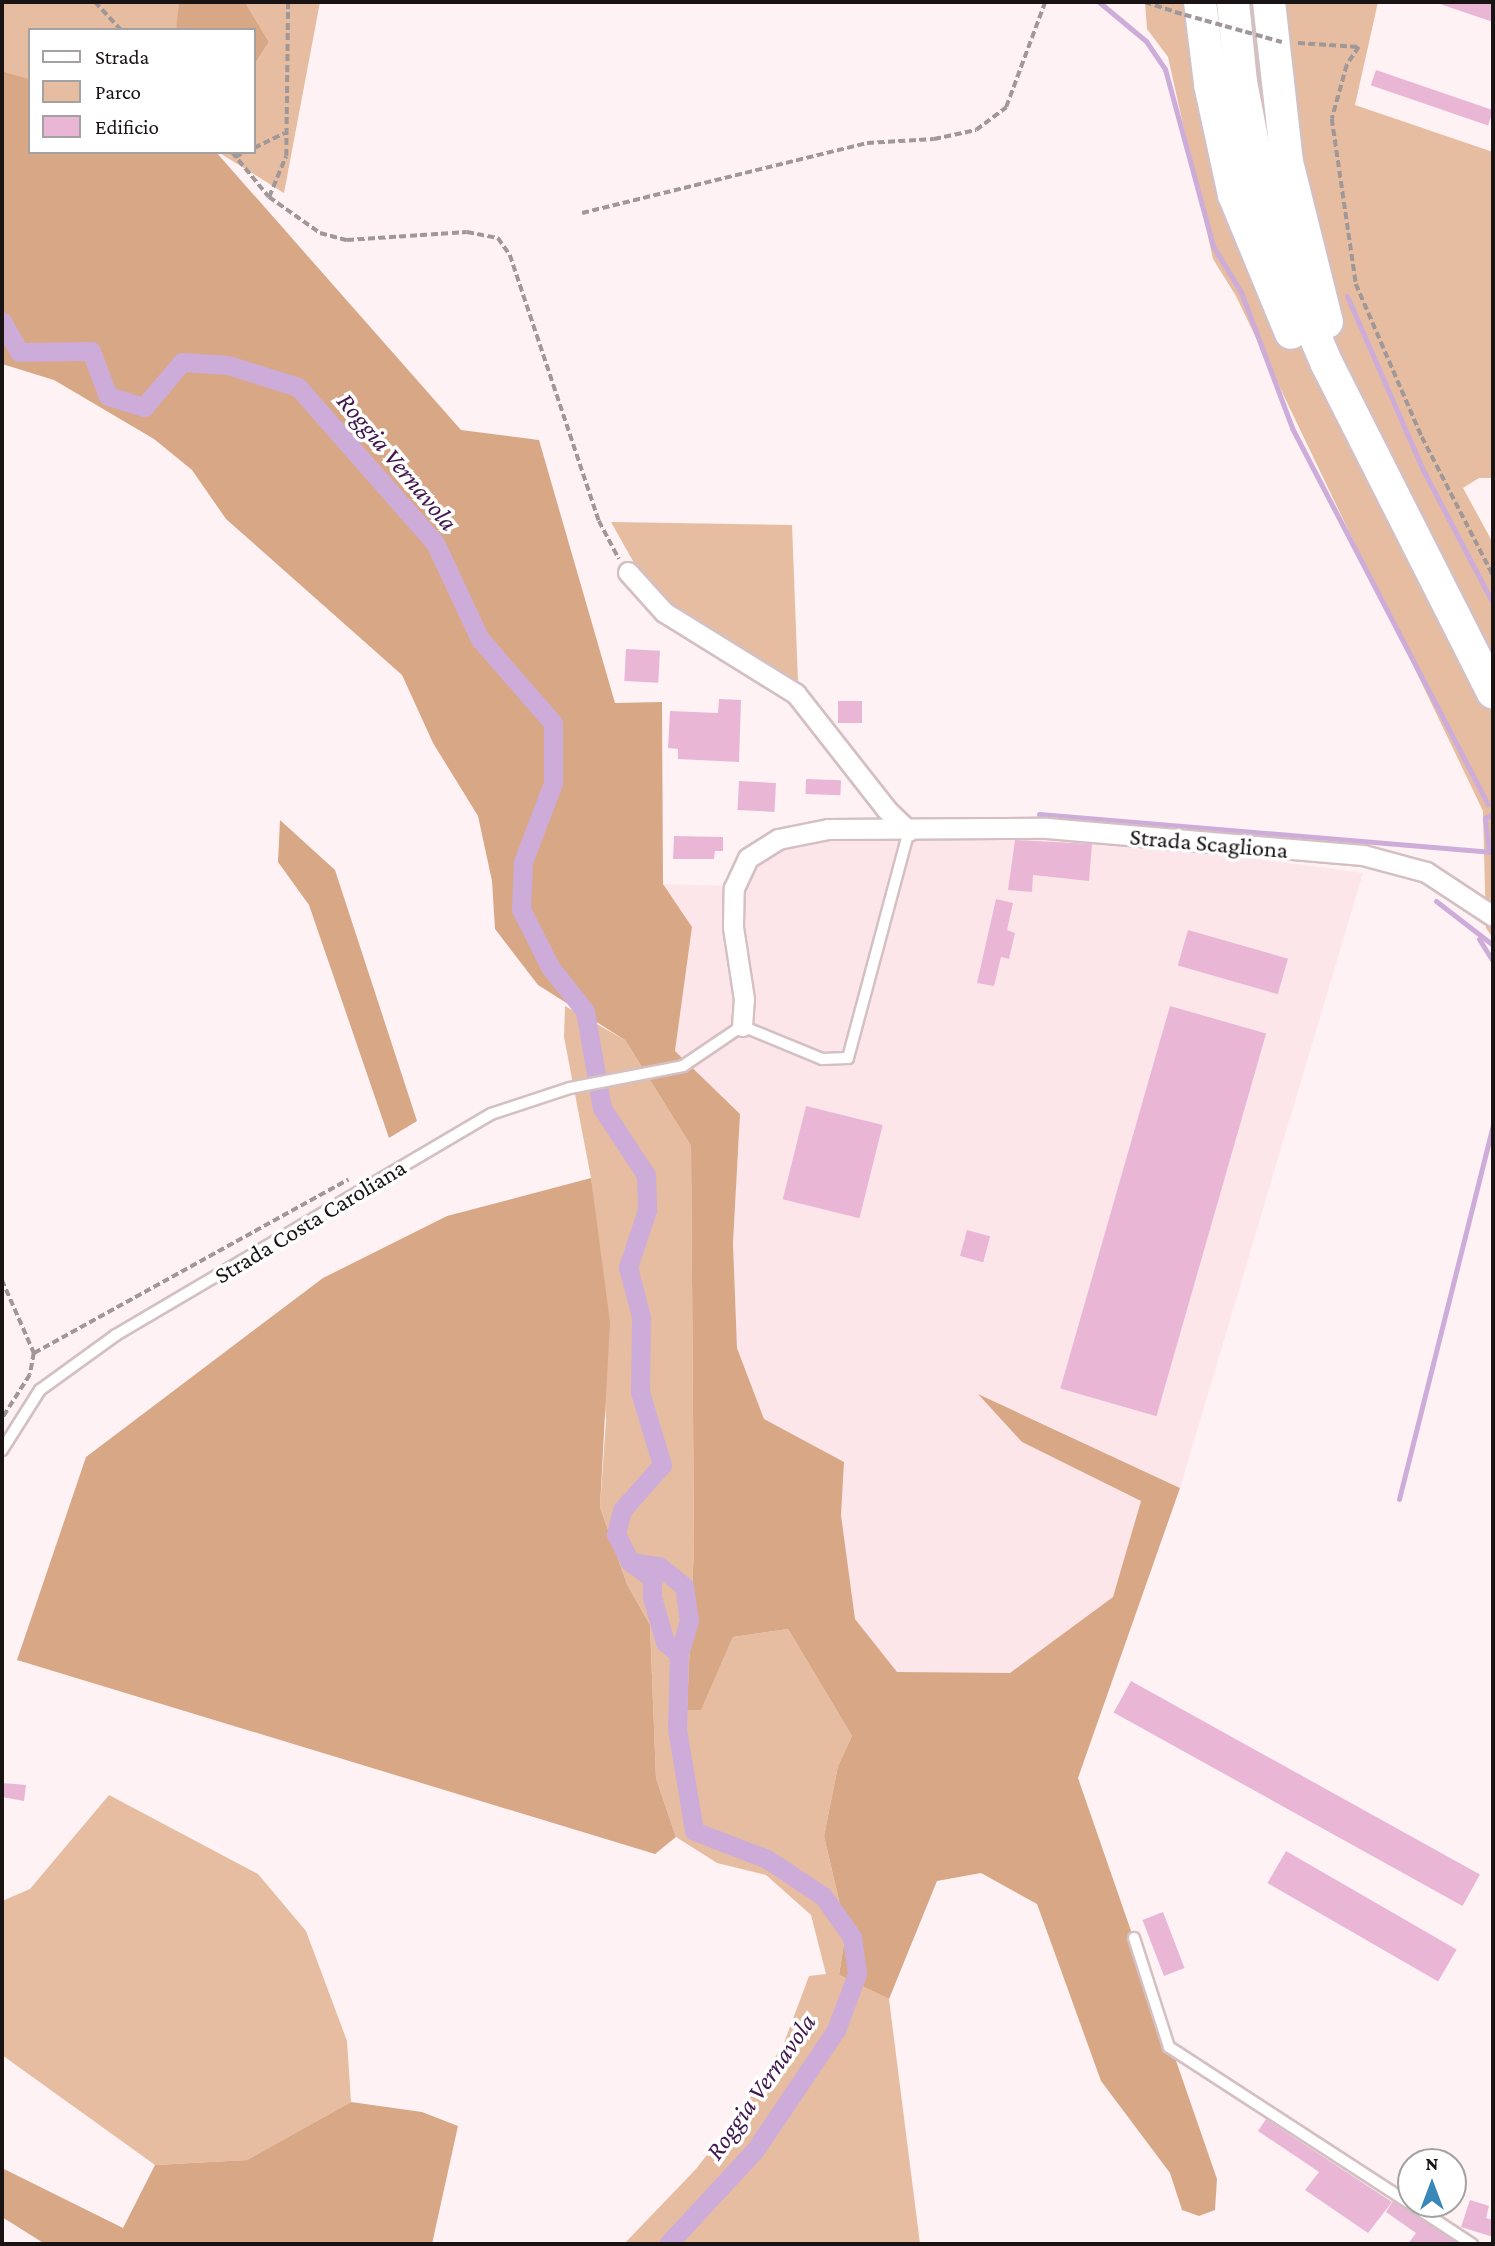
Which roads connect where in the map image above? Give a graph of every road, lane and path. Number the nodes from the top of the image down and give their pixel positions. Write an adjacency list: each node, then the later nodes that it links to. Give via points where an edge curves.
1 (95, 2): 8 (path)
2 (288, 2): 9 (path)
3 (1045, 2): 13 (path, via 1006,107 976,130 934,139 867,142)
4 (1145, 2): 7 (path)
5 (1233, 2): 14 (main road, via 1254,147 1286,269)
6 (1269, 2): 14 (main road, via 1287,162 1312,269 1324,316)
7 (1187, 7): 14 (main road, via 1234,195 1271,291 1338,421); 16 (path, bridge, via 1282,42 1359,47 1347,65 1332,119 1356,284 1422,437)
8 (119, 28)
9 (285, 133): 10 (path); 12 (path, via 286,156)
10 (256, 147)
11 (233, 154): 12 (path)
12 (269, 197): 15 (path, via 303,225 347,240 467,232 498,238 510,255 599,521)
13 (582, 214)
14 (1392, 494): 17 (main road)
15 (628, 572): 18 (street, via 664,612 796,694 887,810)
16 (1493, 575)
17 (1493, 692)
18 (909, 831): 19 (street, Strada Scagliona, via 1047,828 1363,855 1426,872); 20 (street, Strada Scagliona, via 828,829 778,839 748,859 734,888 733,908 744,999); 20 (lane, via 853,1053 837,1061 822,1059)
19 (1493, 916)
20 (742, 1026): 25 (lane, Strada Costa Caroliana, via 702,1057 664,1072 570,1088 491,1114 116,1335 40,1390)
21 (360, 1174): 23 (path)
22 (2, 1280): 23 (path)
23 (34, 1353): 24 (path, via 30,1375)
24 (2, 1419)
25 (2, 1450)
26 (1134, 1938): 27 (lane, via 1169,2047)
27 (1397, 2195)
28 (1432, 2218): 29 (lane)
29 (1472, 2244)

